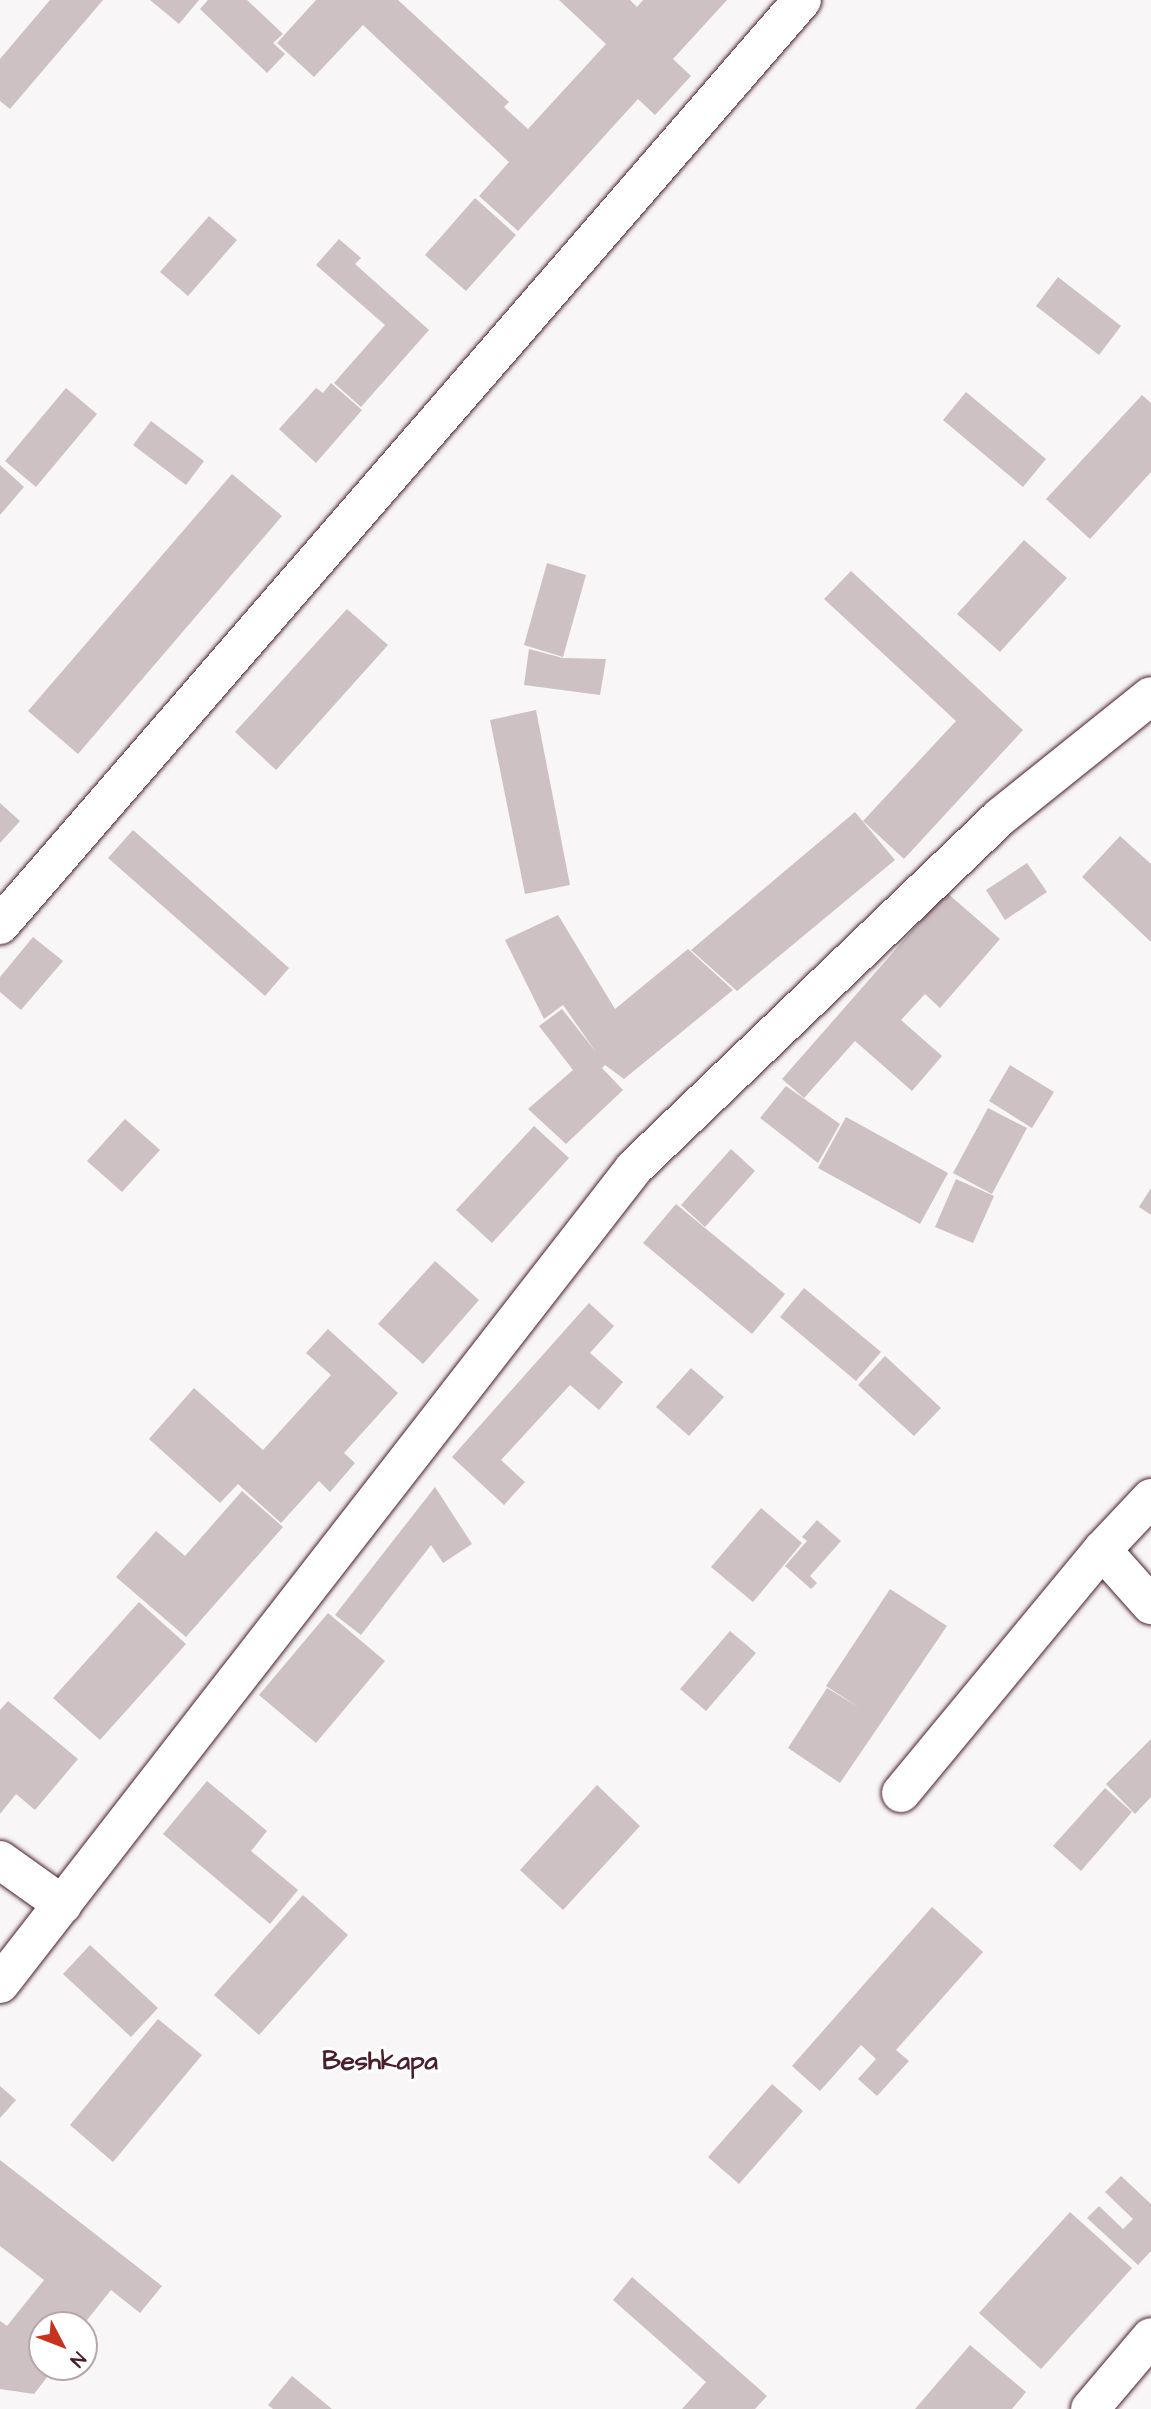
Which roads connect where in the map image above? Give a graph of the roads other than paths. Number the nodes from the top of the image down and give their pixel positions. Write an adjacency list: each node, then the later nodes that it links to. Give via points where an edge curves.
1 (802, 0): 3 (street)
2 (1151, 696): 9 (street, via 1000,817 634,1168)
3 (0, 925)
4 (1151, 1498): 5 (street)
5 (1102, 1550): 6 (street); 7 (street)
6 (1151, 1605)
7 (901, 1793)
8 (0, 1860): 9 (street)
9 (64, 1905): 10 (street)
10 (0, 1984)
11 (1151, 2337): 12 (street)
12 (1090, 2409)

